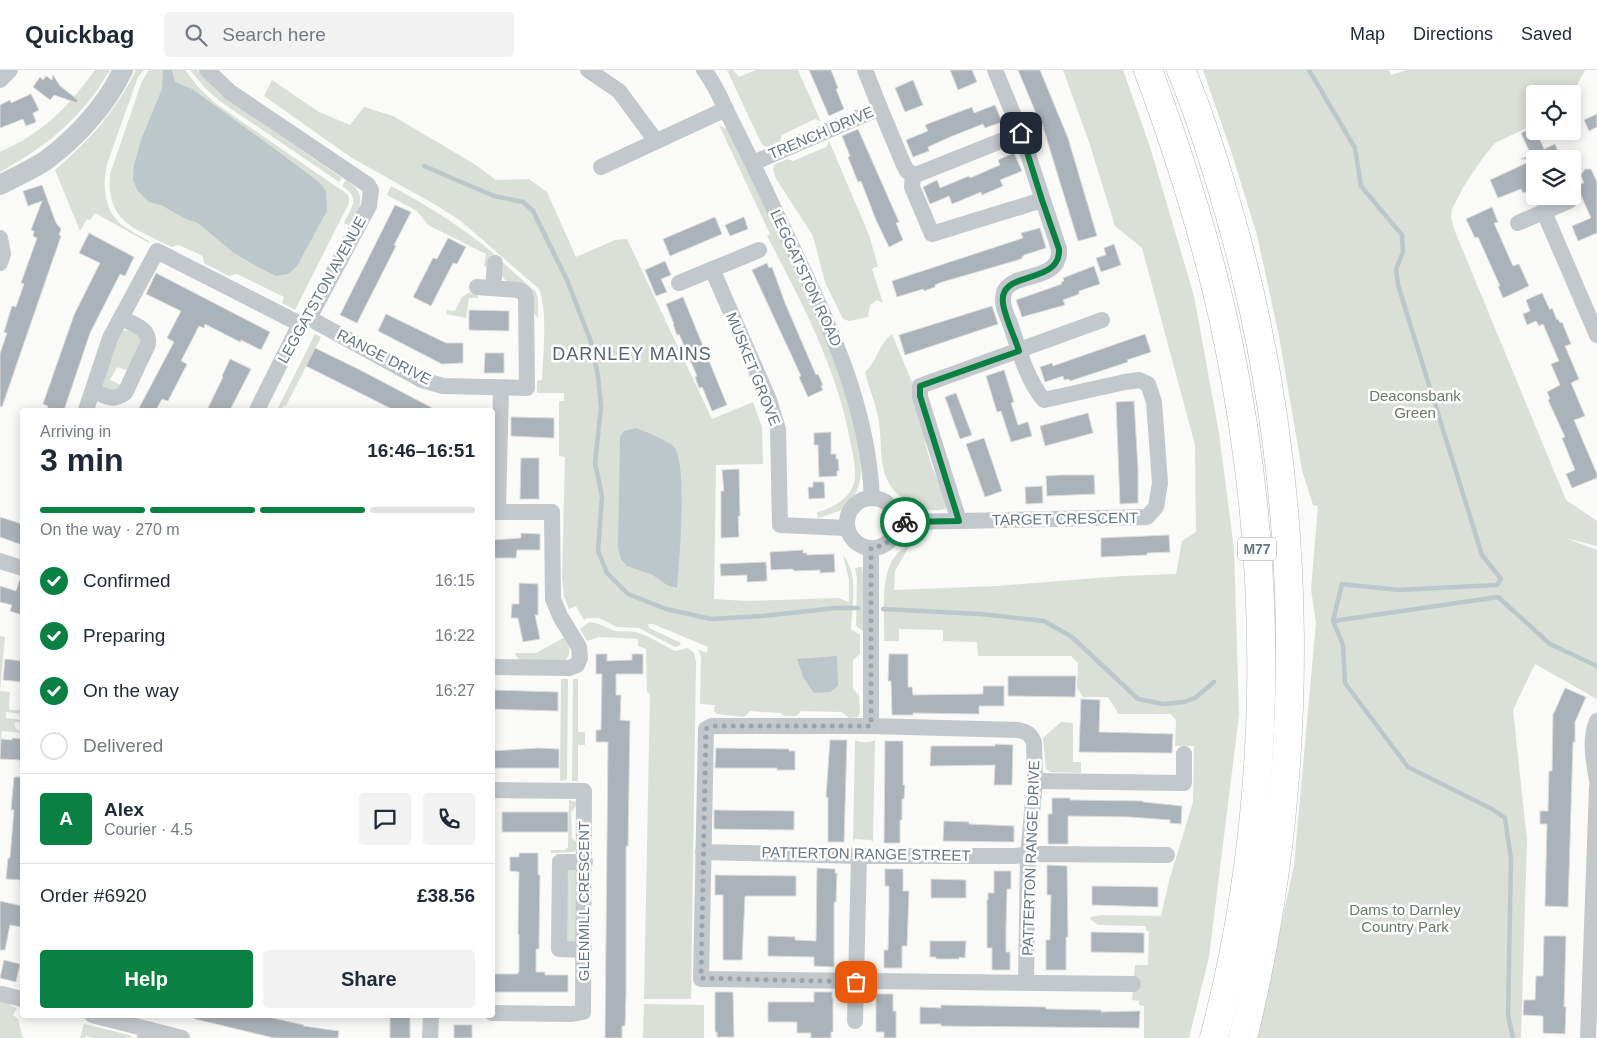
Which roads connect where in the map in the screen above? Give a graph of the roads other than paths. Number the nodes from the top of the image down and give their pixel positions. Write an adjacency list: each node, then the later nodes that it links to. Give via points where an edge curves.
1 (10, 70): 10 (street)
2 (123, 70): 18 (street, via 100,107 72,139 44,162)
3 (207, 70): 34 (street, LEGGATSTON AVENUE, via 230,92 371,190 369,206)
4 (588, 70): 14 (street, via 619,90)
5 (704, 70): 11 (street, LEGGATSTON ROAD)
6 (865, 70): 12 (street, TRENCH DRIVE)
7 (995, 70): 13 (street)
8 (1148, 70): 77 (highway, M77, via 1200,223 1224,321 1242,421 1256,547 1260,645 1256,802 1238,930)
9 (1181, 70): 78 (highway, M77, via 1218,173 1252,302 1269,388 1286,516 1290,646 1286,778 1264,944)
10 (0, 80)
11 (726, 108): 14 (street); 15 (street, LEGGATSTON ROAD)
12 (880, 108): 15 (street, TRENCH DRIVE); 17 (street, via 903,163)
13 (1021, 133): 17 (street); 19 (street)
14 (656, 141): 16 (street)
15 (753, 163): 41 (street, LEGGATSTON ROAD, via 843,362 864,435 871,469)
16 (601, 167)
17 (913, 174): 19 (street, via 912,187 932,234)
18 (0, 185)
19 (1042, 200): 36 (street, via 1059,249 1059,258 1040,275 1010,284 1004,291 1002,302)
20 (1561, 205): 21 (street)
21 (1544, 212): 22 (street); 31 (street)
22 (1518, 223)
23 (0, 238): 26 (street, via 3,254)
24 (759, 250): 27 (street)
25 (495, 262): 30 (street)
26 (0, 263)
27 (712, 270): 28 (street); 45 (street, MUSKET GROVE, via 769,400 778,429 780,525)
28 (680, 283)
29 (477, 288): 30 (street, RANGE DRIVE)
30 (494, 288): 37 (street, RANGE DRIVE, via 518,290 526,298 527,388)
31 (1592, 308): 35 (street)
32 (121, 318): 34 (street, RANGE DRIVE, via 157,250); 38 (street, via 110,338); 38 (street, via 147,332 148,344 125,393 111,398)
33 (1102, 320): 36 (street)
34 (305, 321): 37 (street, RANGE DRIVE, via 422,380 443,386); 40 (street, LEGGATSTON AVENUE)
35 (1597, 335)
36 (1019, 351): 43 (street, via 920,386 920,396); 43 (street, TARGET CRESCENT, via 1037,392 1044,400 1132,381 1148,384 1154,402 1160,483 1156,507 1147,517)
37 (501, 388): 42 (street)
38 (93, 391): 39 (street)
39 (87, 408)
40 (258, 408)
41 (872, 498): 44 (street, via 887,502); 45 (street, via 863,499 850,511)
42 (495, 511): 49 (street, via 552,512 553,599 579,647 580,658 577,665 569,668)
43 (959, 521): 44 (street)
44 (897, 522): 46 (street, via 893,538 887,544)
45 (847, 528): 46 (street, via 856,542)
46 (871, 548): 51 (street)
47 (0, 561): 48 (street)
48 (20, 567)
49 (495, 667)
50 (1597, 722): 53 (street, via 1593,752)
51 (871, 726): 54 (street, PATTERTON RANGE DRIVE, via 1027,732 1034,742); 58 (street, PATTERTON RANGE DRIVE, via 709,726 706,729)
52 (1184, 754): 54 (street, via 1184,783)
53 (1597, 780)
54 (1035, 781): 59 (street, PATTERTON RANGE DRIVE)
55 (1597, 787): 57 (street)
56 (495, 790): 62 (street, GLENMILL CRESCENT, via 584,791)
57 (1597, 800): 63 (street)
58 (703, 852): 61 (street, PATTERTON RANGE STREET); 65 (street, PATTERTON RANGE DRIVE, via 701,978)
59 (1028, 855): 60 (street, PATTERTON RANGE STREET); 61 (street, PATTERTON RANGE STREET); 66 (street, PATTERTON RANGE DRIVE)
60 (1167, 855)
61 (859, 856): 65 (street)
62 (585, 862): 64 (street, GLENMILL CRESCENT); 64 (street, via 560,862 559,930 559,949)
63 (1594, 924): 79 (street)
64 (584, 950): 70 (street, GLENMILL CRESCENT, via 584,1012)
65 (856, 982): 66 (street, PATTERTON RANGE DRIVE); 73 (street)
66 (1026, 983): 67 (street, PATTERTON RANGE DRIVE)
67 (1133, 984)
68 (2, 994): 69 (street)
69 (20, 997)
70 (495, 1013)
71 (101, 1018): 74 (street)
72 (431, 1018): 76 (street)
73 (855, 1021)
74 (146, 1033): 75 (street)
75 (182, 1038)
76 (430, 1038)
77 (1214, 1038)
78 (1242, 1038)
79 (1588, 1038)

